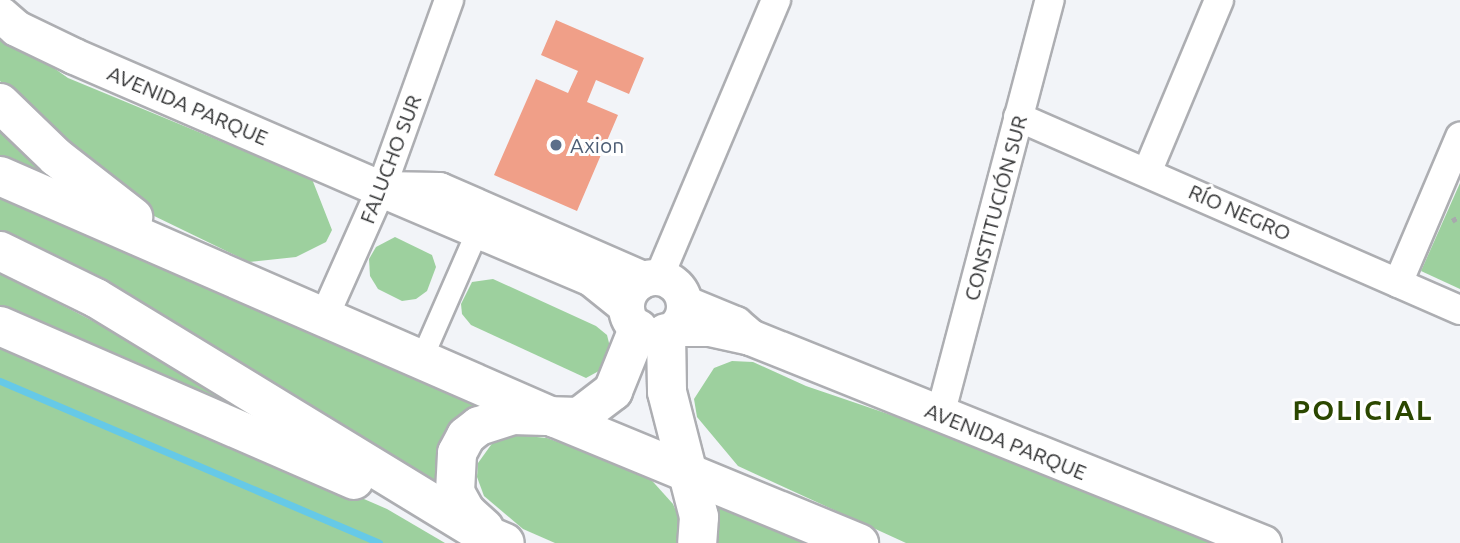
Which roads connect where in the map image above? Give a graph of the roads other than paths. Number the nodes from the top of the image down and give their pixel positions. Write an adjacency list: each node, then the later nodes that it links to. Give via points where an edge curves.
1 (449, 0): 11 (street, FALUCHO SUR)
2 (776, 0): 16 (street)
3 (1050, 0): 7 (street, CONSTITUCIÓN SUR)
4 (1219, 0): 9 (street)
5 (0, 14): 11 (street, AVENIDA PARQUE, via 16,28 74,56)
6 (0, 103): 14 (highway, via 122,211)
7 (1018, 117): 9 (street, RÍO NEGRO); 21 (street, CONSTITUCIÓN SUR)
8 (1460, 137): 15 (street)
9 (1148, 170): 15 (street, RÍO NEGRO)
10 (0, 176): 14 (highway)
11 (381, 189): 12 (street, AVENIDA PARQUE); 16 (street, AVENIDA PARQUE, via 439,190); 18 (street, FALUCHO SUR)
12 (477, 231): 16 (street, AVENIDA PARQUE); 20 (street)
13 (0, 251): 24 (highway, via 96,298)
14 (244, 281): 18 (highway)
15 (1398, 283): 17 (street, RÍO NEGRO)
16 (655, 308): 21 (street, AVENIDA PARQUE, via 750,337); 22 (highway, via 613,391 579,417); 23 (highway, via 667,392)
17 (1460, 310)
18 (325, 315): 20 (highway)
19 (0, 326): 24 (highway)
20 (421, 359): 22 (highway)
21 (940, 415): 27 (street, AVENIDA PARQUE)
22 (555, 418): 23 (highway); 24 (highway, via 513,415 495,419 466,436 457,453 455,492 466,512)
23 (687, 473): 25 (highway, via 699,517); 26 (highway)
24 (493, 538)
25 (698, 543)
26 (859, 543)
27 (1263, 543)

